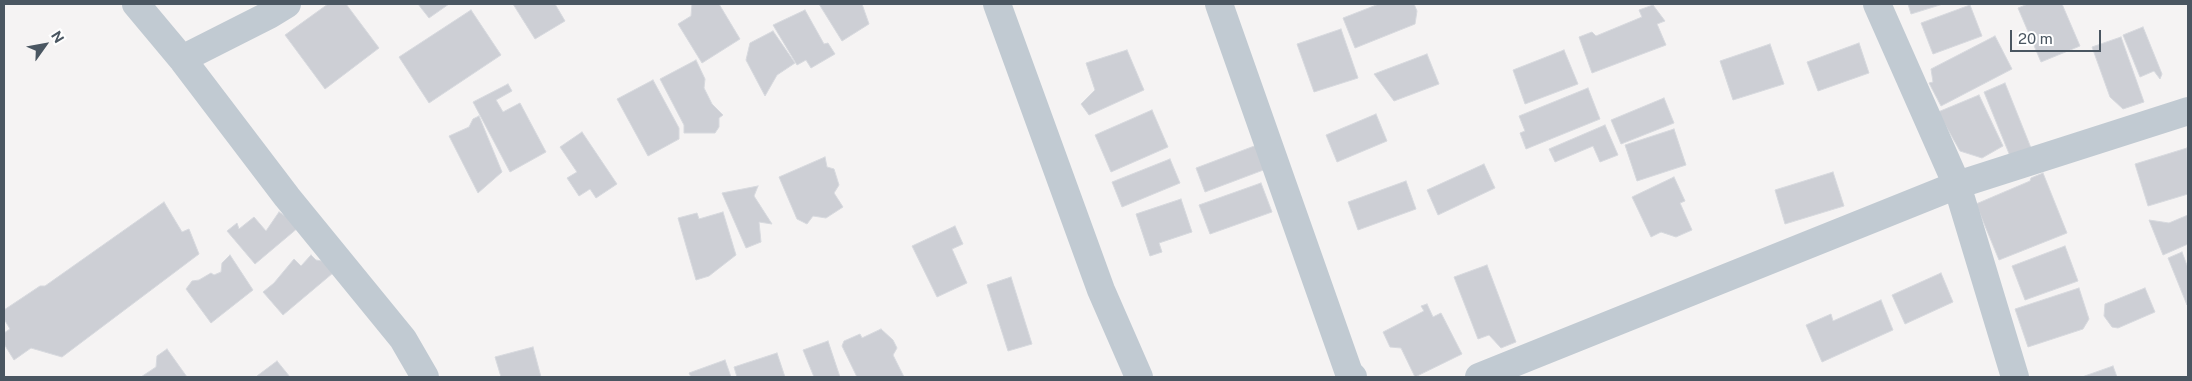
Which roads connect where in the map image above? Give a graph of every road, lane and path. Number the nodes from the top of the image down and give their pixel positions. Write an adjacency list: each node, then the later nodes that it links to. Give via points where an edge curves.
1 (136, 4): 6 (street)
2 (286, 4): 6 (street)
3 (996, 4): 10 (street, via 1101,290)
4 (1219, 4): 11 (street)
5 (1877, 4): 8 (street)
6 (182, 59): 9 (street, via 287,197 403,339)
7 (2188, 111): 8 (street)
8 (1957, 185): 12 (street); 13 (street)
9 (424, 377)
10 (1139, 377)
11 (1353, 377)
12 (1479, 377)
13 (2015, 377)

